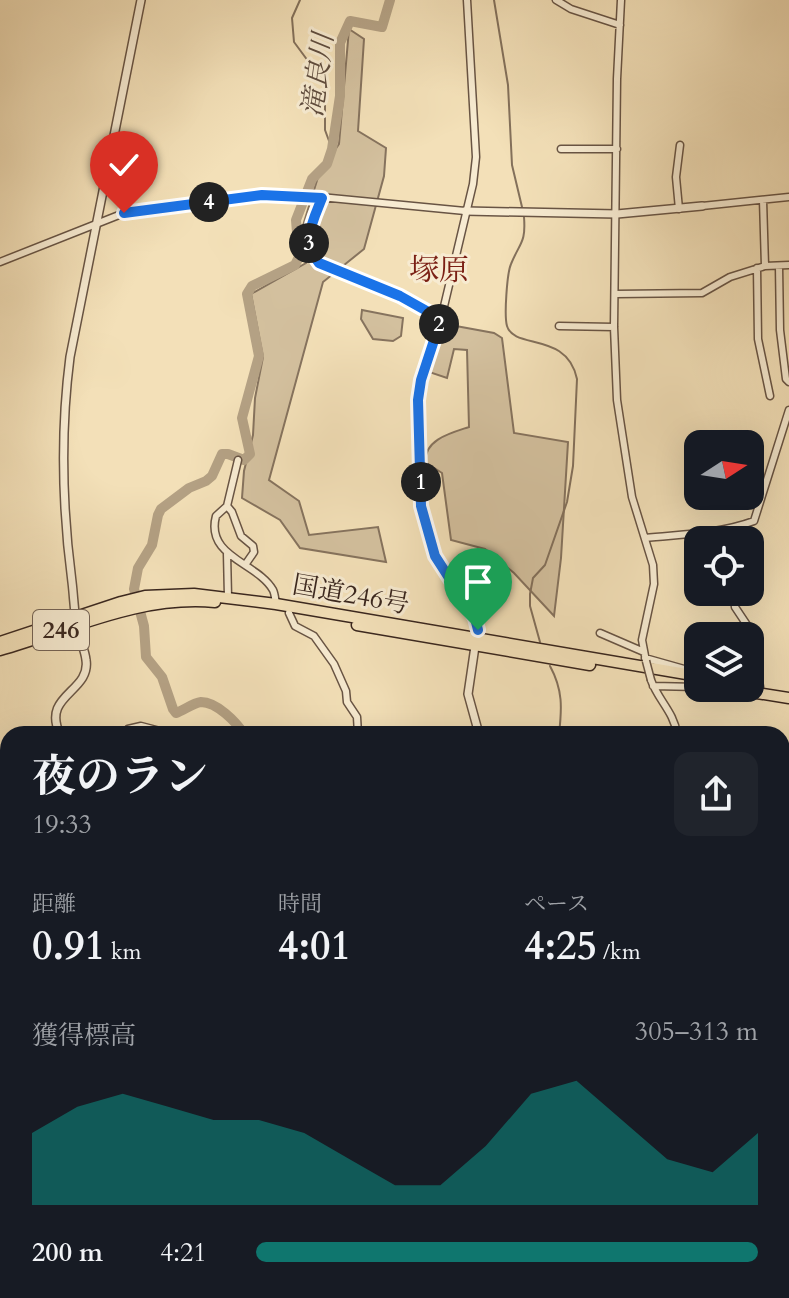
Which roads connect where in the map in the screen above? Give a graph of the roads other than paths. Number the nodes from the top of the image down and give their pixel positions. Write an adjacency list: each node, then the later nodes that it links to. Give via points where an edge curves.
1 (141, 0): 16 (street)
2 (467, 0): 14 (street, via 476,157)
3 (556, 0): 5 (street)
4 (621, 0): 5 (street)
5 (620, 25): 8 (street)
6 (680, 145): 13 (street)
7 (561, 149): 8 (street)
8 (617, 149): 15 (street)
9 (789, 197): 11 (street)
10 (322, 198): 14 (street); 16 (street, via 262,195 124,213); 22 (street, via 308,232 319,263)
11 (763, 200): 12 (street); 20 (street)
12 (702, 206): 13 (street)
13 (679, 209): 15 (street)
14 (465, 211): 15 (street); 22 (street)
15 (617, 214): 21 (street)
16 (96, 222): 17 (street); 40 (street, via 62,429 62,492)
17 (0, 262)
18 (789, 265): 19 (street)
19 (779, 266): 20 (street); 25 (street, via 780,330)
20 (761, 267): 21 (street, via 702,293); 26 (street, via 758,339)
21 (616, 294): 24 (street)
22 (441, 319): 35 (street, via 418,400 421,506)
23 (559, 326): 24 (street)
24 (614, 327): 32 (street, via 627,471)
25 (789, 382)
26 (770, 396)
27 (789, 410): 30 (street, via 754,521)
28 (238, 460): 29 (street)
29 (227, 506): 33 (street, via 214,523); 34 (street, via 241,536 253,546)
30 (739, 526)
31 (684, 536): 32 (street)
32 (645, 538): 45 (street, via 654,584 642,640)
33 (227, 553): 34 (street); 36 (street)
34 (245, 565): 38 (street, via 273,590)
35 (445, 573): 42 (street, via 475,618)
36 (228, 597): 37 (highway, 国道246号 / 246, via 194,594); 38 (highway, 国道246号 / 246)
37 (146, 601): 39 (highway, 国道246号 / 246, via 210,601); 40 (highway, 国道246号 / 246)
38 (276, 604): 42 (highway, 国道246号 / 246)
39 (289, 613): 42 (highway, 国道246号 / 246); 56 (street, via 295,626 314,636 334,664)
40 (76, 620): 43 (highway, 国道246号 / 246); 44 (highway, 国道246号 / 246); 55 (street, via 87,668 57,708)
41 (600, 633): 45 (street)
42 (477, 641): 47 (highway, 国道246号 / 246); 48 (highway, 国道246号 / 246); 57 (street, via 468,694)
43 (0, 642)
44 (0, 650)
45 (645, 657): 46 (street); 49 (street, bridge)
46 (684, 670)
47 (684, 673)
48 (684, 682)
49 (652, 683): 50 (street); 58 (street)
50 (684, 684)
51 (764, 688): 52 (highway)
52 (789, 692)
53 (764, 694): 54 (highway)
54 (789, 698)
55 (57, 726)
56 (358, 726)
57 (477, 726)
58 (676, 726)

